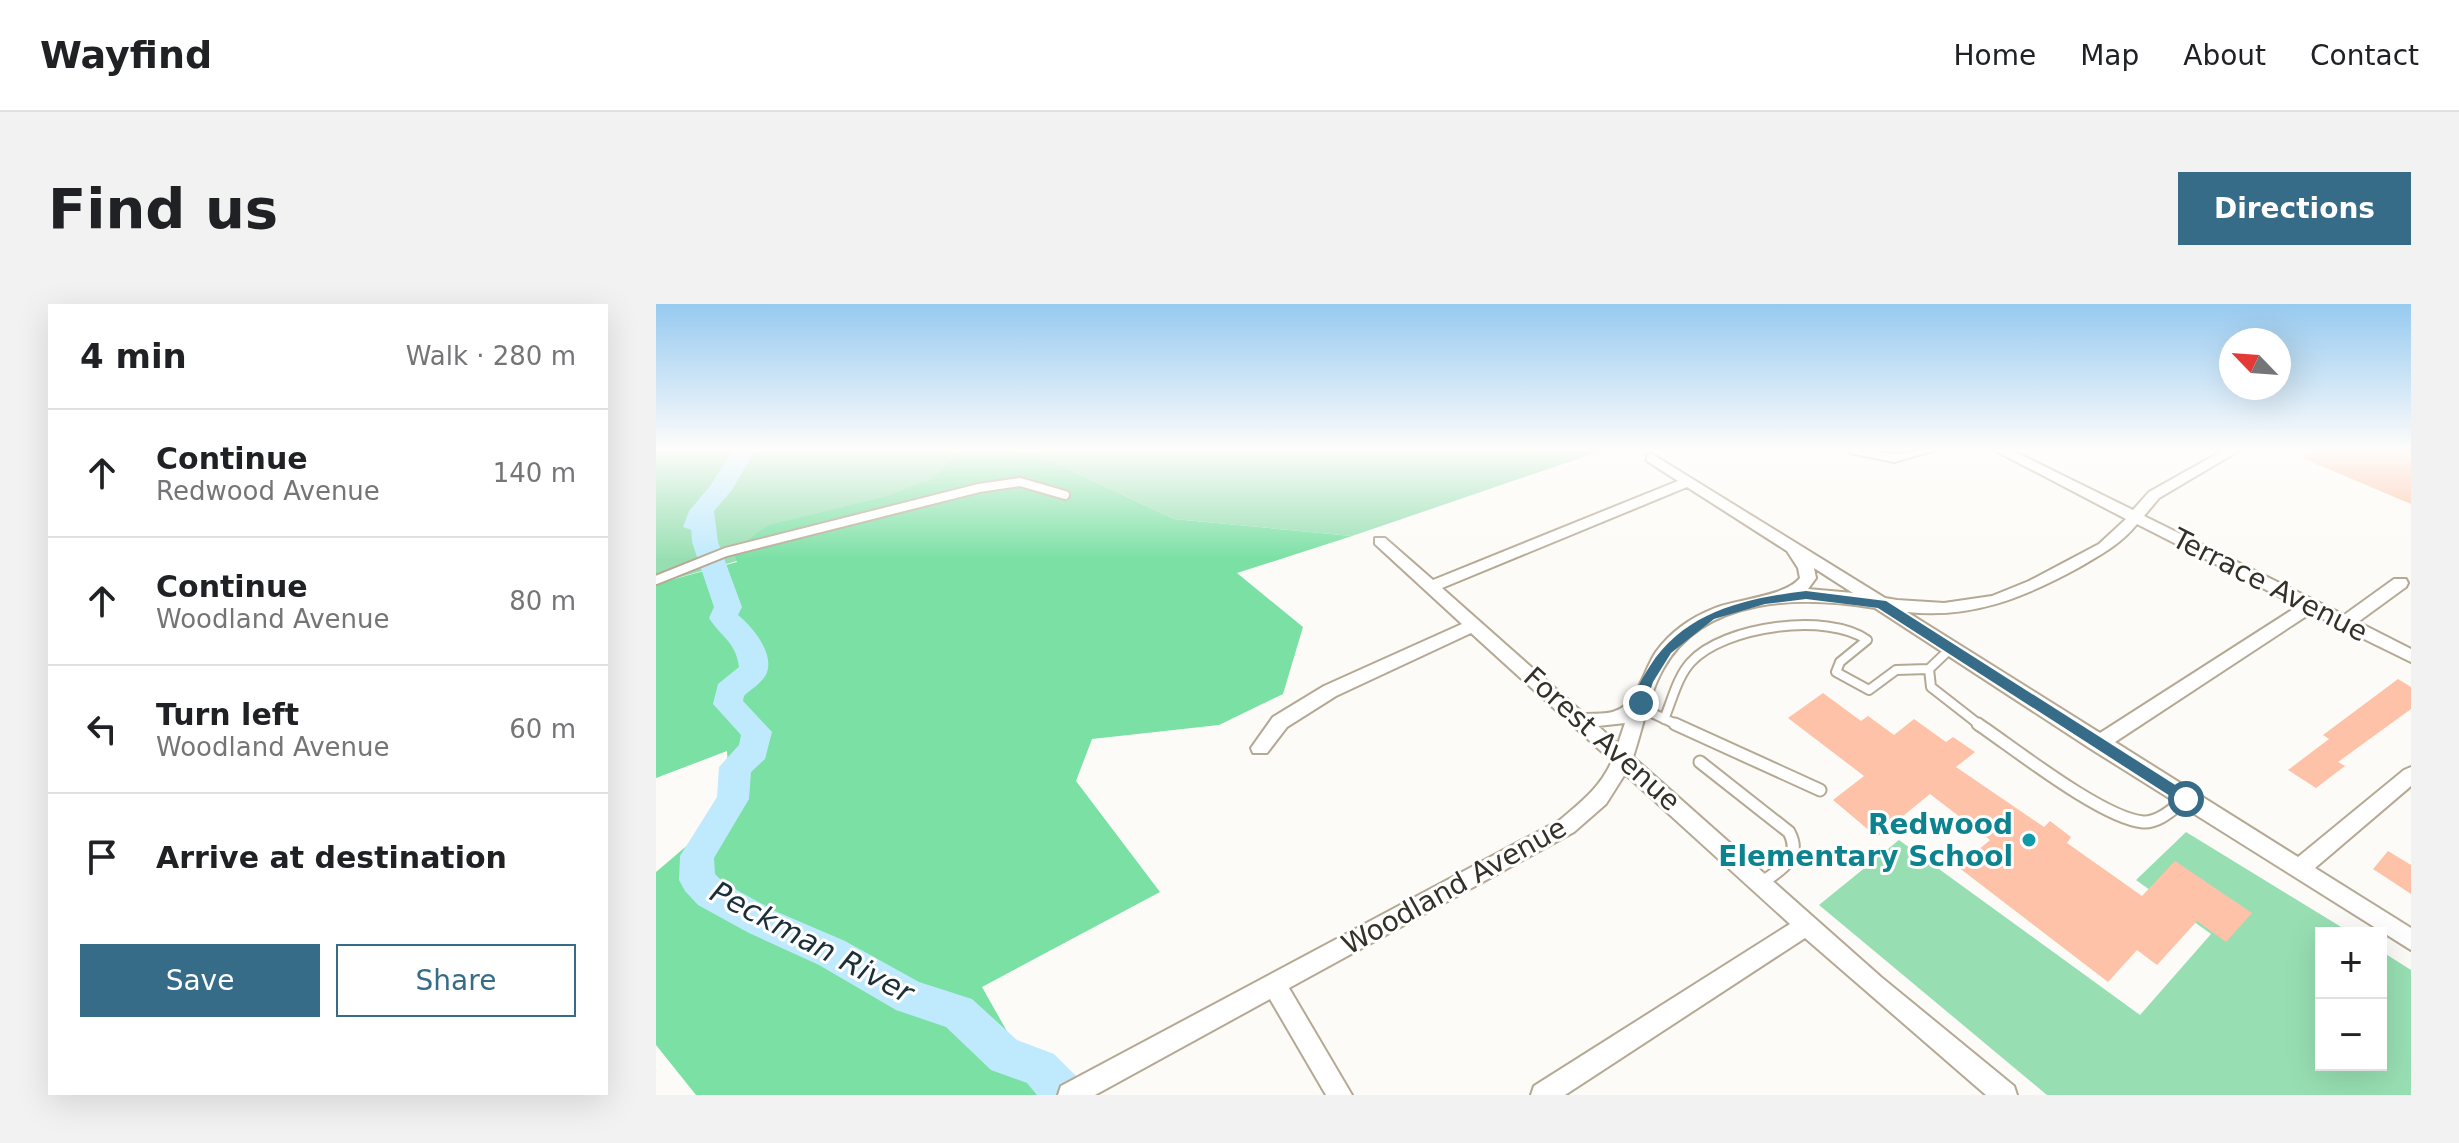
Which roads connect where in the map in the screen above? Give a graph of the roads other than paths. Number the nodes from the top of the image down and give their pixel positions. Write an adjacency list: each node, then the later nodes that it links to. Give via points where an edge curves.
1 (993, 487): 12 (lane, via 726,552)
2 (1033, 487): 7 (lane)
3 (1675, 487): 13 (street)
4 (1698, 487): 10 (street)
5 (2075, 487): 8 (street, Terrace Avenue)
6 (2166, 487): 8 (street, Woodland Avenue)
7 (1065, 495)
8 (2136, 517): 15 (street, Woodland Avenue, via 2104,547 1986,604 1927,610); 16 (street, Terrace Avenue)
9 (1380, 541): 13 (street, Forest Avenue)
10 (1790, 547): 14 (street, via 1808,578); 15 (street)
11 (2406, 578): 17 (street)
12 (656, 580)
13 (1432, 586): 18 (street, Forest Avenue)
14 (1785, 597): 15 (street, Woodland Avenue, via 1832,596); 22 (street, Woodland Avenue, via 1727,610 1679,637 1657,663)
15 (1881, 604): 19 (street)
16 (2311, 605): 17 (street, Terrace Avenue); 25 (street)
17 (2345, 623): 20 (street, Terrace Avenue)
18 (1474, 625): 24 (street, Forest Avenue); 26 (street, via 1330,691 1280,722)
19 (1949, 650): 21 (lane); 25 (street)
20 (2411, 656)
21 (1928, 669): 23 (lane, via 1894,668 1864,689 1836,672 1863,647 1867,640 1861,633 1827,624 1767,630 1696,657); 31 (lane, via 1928,684 1936,694 2122,817 2159,819)
22 (1640, 705): 23 (lane); 24 (street, via 1619,718); 27 (street, Woodland Avenue)
23 (1664, 719): 30 (lane)
24 (1581, 721): 27 (street, Forest Avenue)
25 (2098, 744): 31 (street)
26 (1260, 748)
27 (1623, 758): 33 (street, Forest Avenue); 36 (street, Woodland Avenue, via 1603,795 1567,826)
28 (1700, 762): 33 (lane, via 1796,841 1790,861)
29 (2410, 777): 32 (street)
30 (1820, 790)
31 (2186, 799): 32 (street)
32 (2299, 869): 35 (street)
33 (1761, 883): 34 (street, Forest Avenue)
34 (1807, 925): 39 (street); 40 (street, Forest Avenue)
35 (2411, 940)
36 (1274, 984): 37 (street, Woodland Avenue); 38 (street)
37 (1074, 1092)
38 (1340, 1095)
39 (1543, 1095)
40 (2005, 1095)

